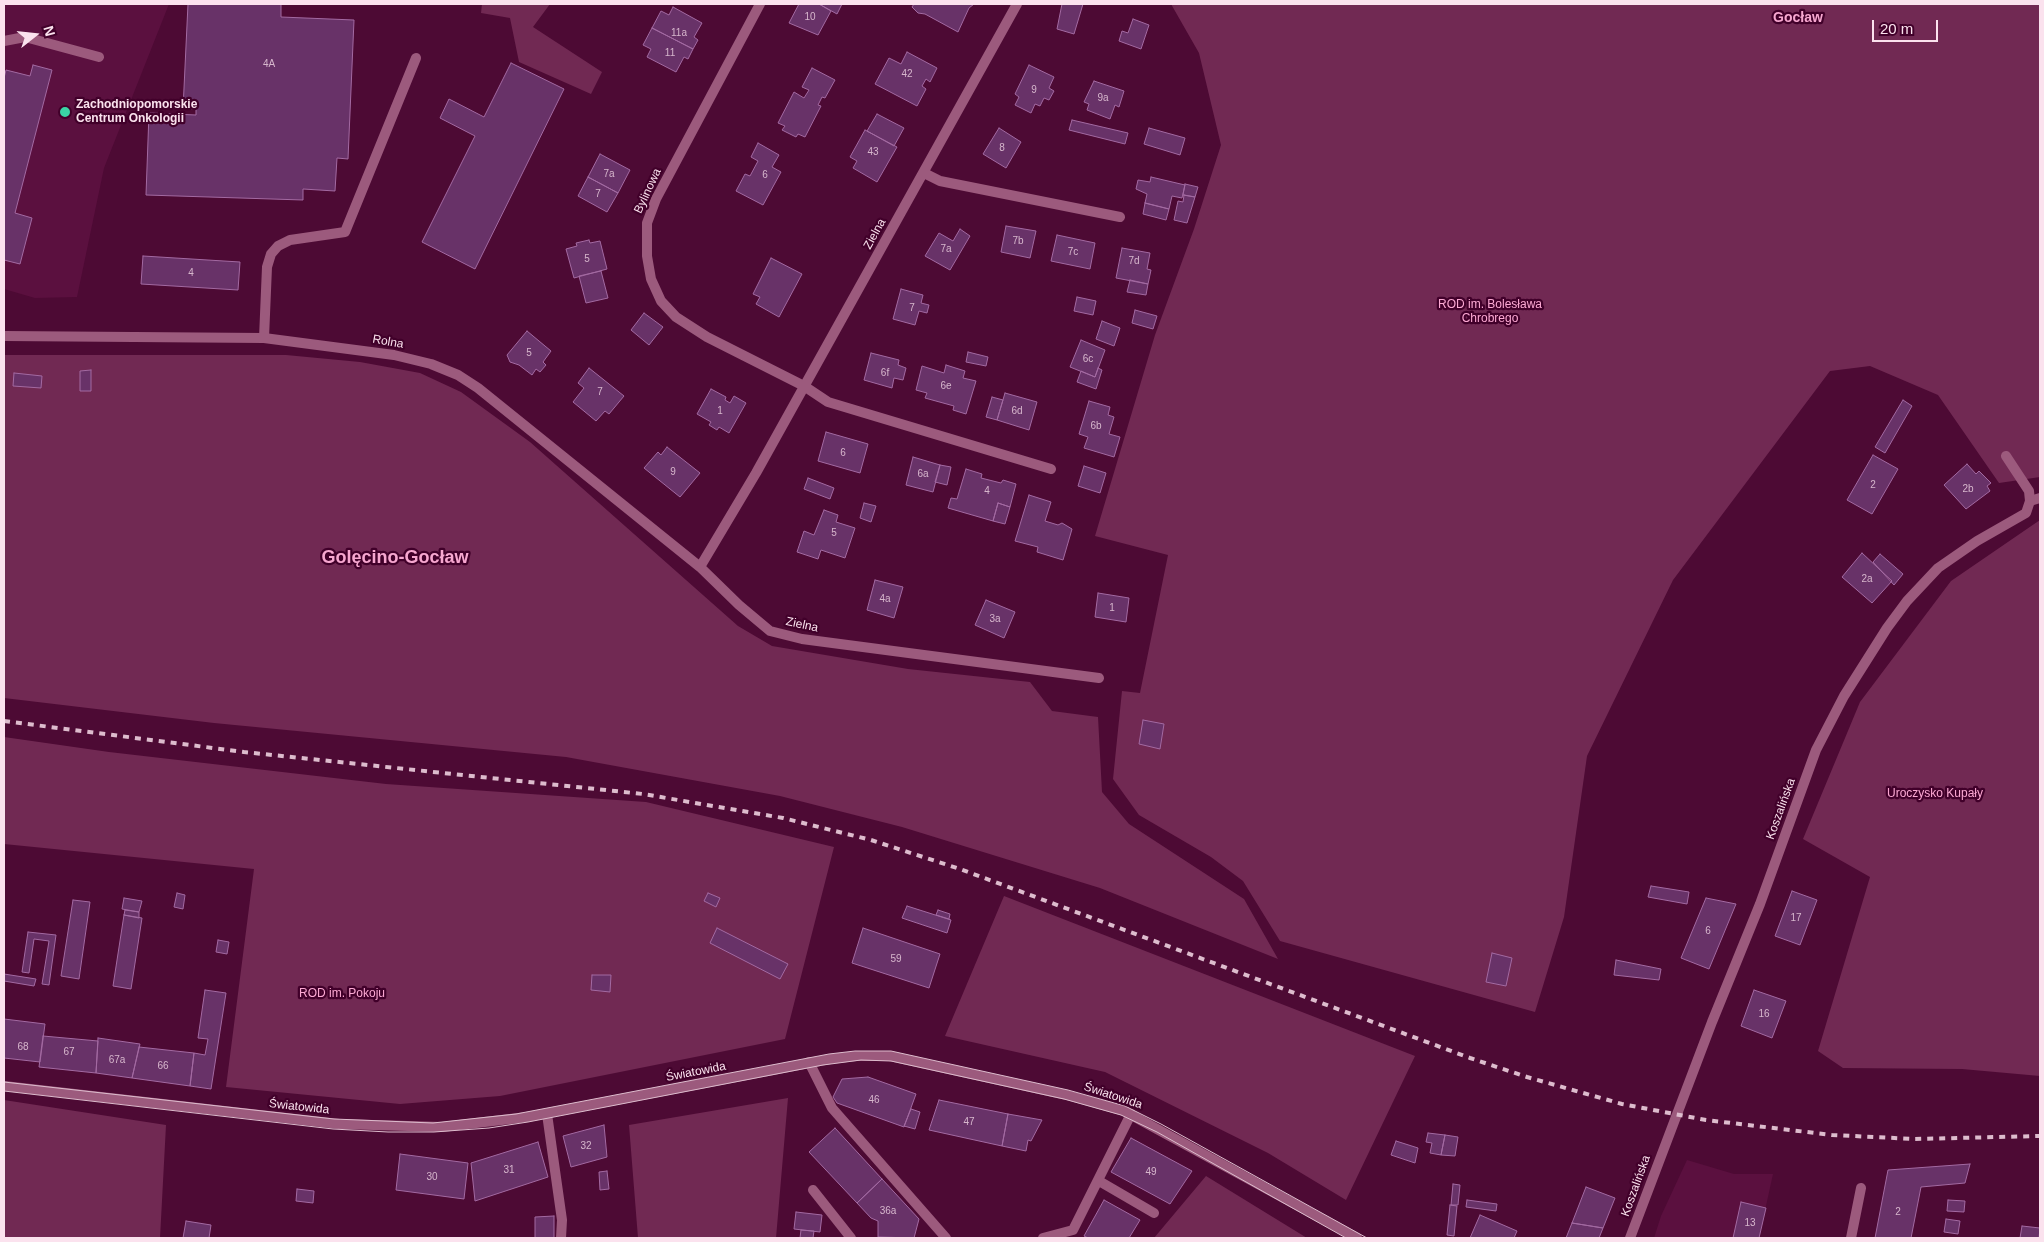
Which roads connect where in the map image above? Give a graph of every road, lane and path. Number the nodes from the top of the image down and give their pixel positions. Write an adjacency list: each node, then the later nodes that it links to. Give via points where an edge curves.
1 (760, 4): 10 (street, Bylinowa, via 656,199 647,223 647,256 651,279 661,301 676,317 707,337)
2 (1017, 4): 6 (street, Zielna)
3 (4, 41): 4 (street, via 25,37)
4 (99, 57)
5 (416, 58): 9 (street, via 345,232 290,240 271,254 267,267)
6 (924, 173): 7 (street, via 940,181); 10 (street, Zielna)
7 (1120, 217)
8 (4, 336): 9 (street, Rolna)
9 (264, 338): 14 (street, Rolna, via 394,355 458,375)
10 (804, 386): 12 (street, via 828,402); 14 (street, Zielna)
11 (2006, 456): 13 (street, Koszalińska)
12 (1051, 469)
13 (2035, 500): 29 (street, Koszalińska, via 2026,513 1938,568 1887,628 1844,696 1816,750 1760,904)
14 (700, 567): 15 (street, Zielna, via 770,630 812,640)
15 (1099, 678)
16 (809, 1062): 18 (street, Światowida); 19 (street, Światowida, via 856,1056 898,1057 1067,1095); 26 (street, via 832,1108)
17 (4, 1086): 18 (street, Światowida, via 374,1127 460,1126)
18 (546, 1114): 24 (street, via 560,1202)
19 (1131, 1114): 20 (street); 28 (street, Światowida)
20 (1099, 1181): 23 (street); 27 (street, via 1073,1230)
21 (1861, 1188): 30 (street)
22 (813, 1190): 25 (street)
23 (1154, 1213)
24 (561, 1238)
25 (851, 1238)
26 (946, 1238)
27 (1043, 1238)
28 (1357, 1238)
29 (1630, 1238)
30 (1851, 1238)

